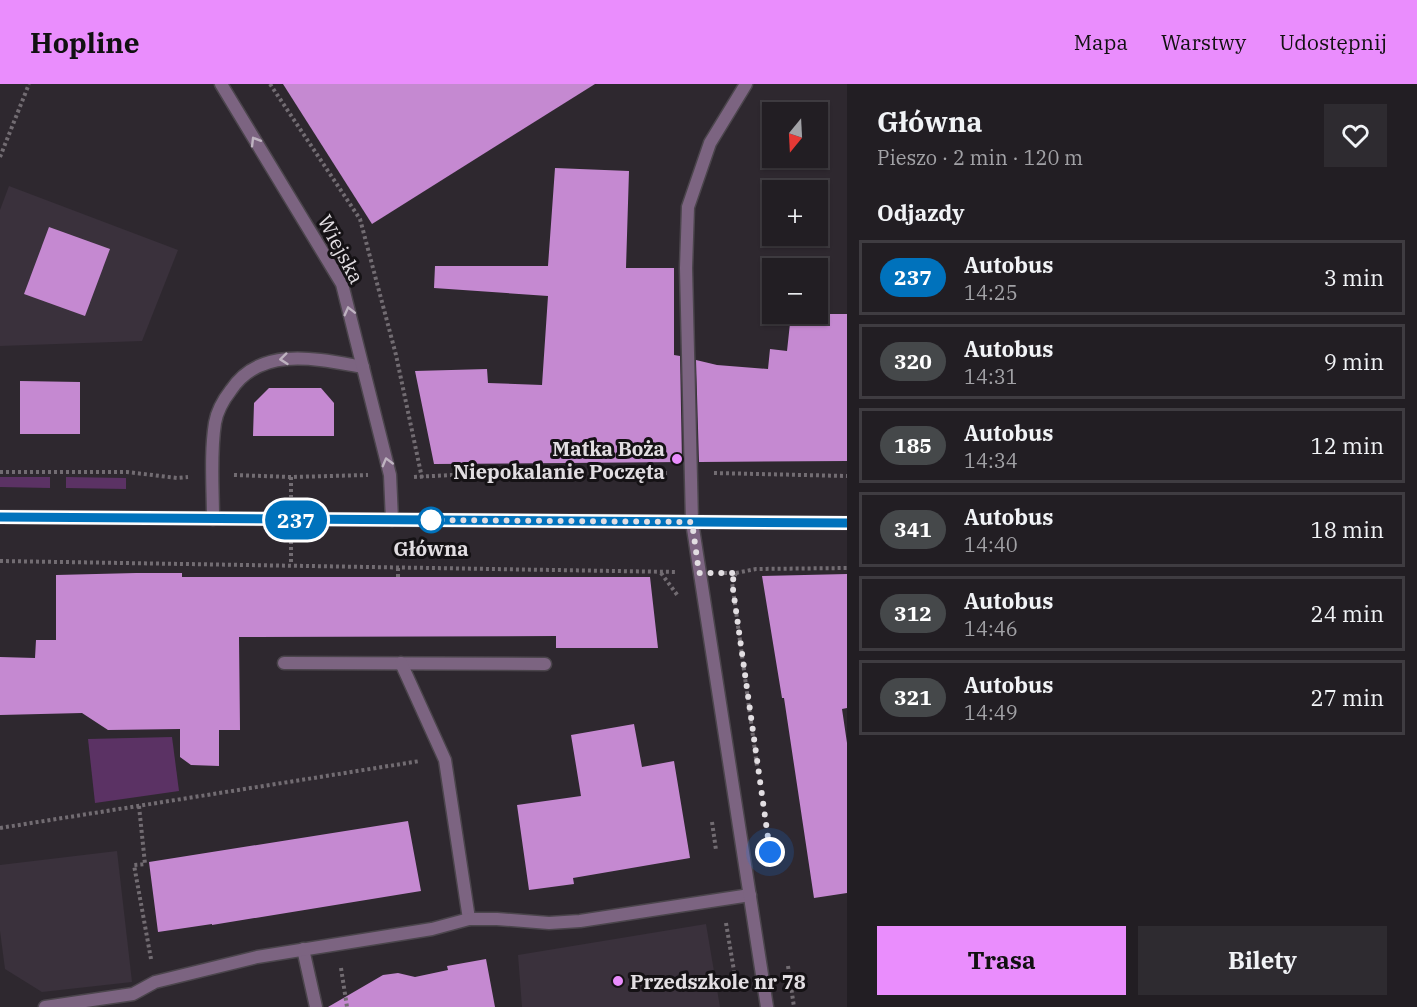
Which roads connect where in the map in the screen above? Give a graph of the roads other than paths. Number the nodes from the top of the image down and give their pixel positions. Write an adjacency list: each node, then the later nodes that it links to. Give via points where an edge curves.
1 (221, 84): 3 (street, Wiejska, one-way to 1, via 342,284)
2 (746, 84): 7 (street, via 710,143 688,207)
3 (363, 368): 5 (street, one-way to 5, via 314,358 287,358 265,362 233,386 215,420); 6 (street, Wiejska, one-way to 3, via 390,475)
4 (0, 517): 5 (street)
5 (213, 519): 6 (street)
6 (392, 520): 7 (street)
7 (692, 522): 8 (street); 12 (street)
8 (847, 523)
9 (284, 663): 10 (street)
10 (401, 663): 11 (street); 13 (street, via 444,757)
11 (545, 664)
12 (750, 896): 13 (street, via 580,921); 19 (street)
13 (469, 919): 14 (street, via 432,929)
14 (303, 948): 15 (street, via 155,982); 18 (street)
15 (133, 994): 16 (street); 17 (street)
16 (45, 1007)
17 (136, 1007)
18 (316, 1007)
19 (767, 1007)

